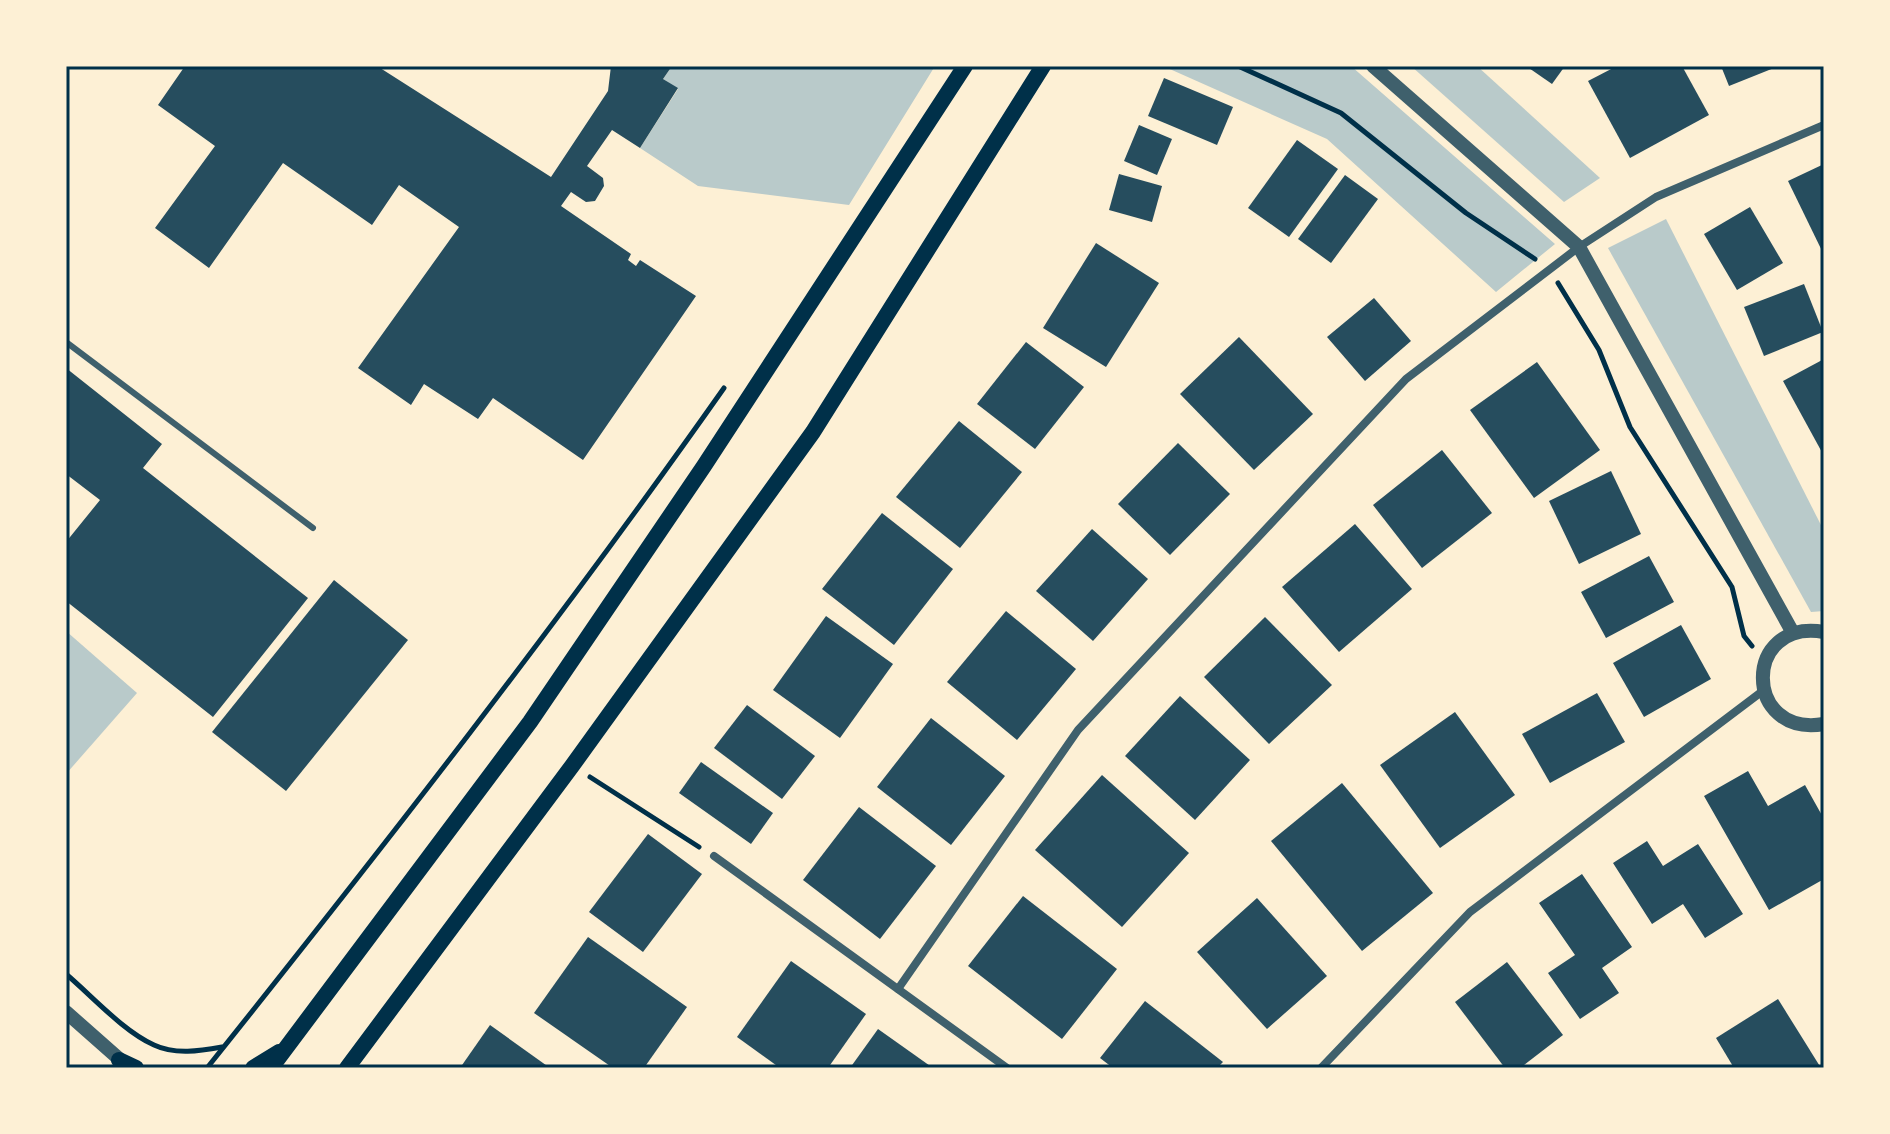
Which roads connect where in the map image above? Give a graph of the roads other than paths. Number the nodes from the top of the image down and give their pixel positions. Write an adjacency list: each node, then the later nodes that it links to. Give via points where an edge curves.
1 (965, 66): 16 (main road, via 530,722)
2 (1043, 66): 15 (main road, via 813,432)
3 (1373, 66): 5 (street)
4 (1824, 125): 5 (street, via 1656,197)
5 (1579, 247): 9 (street); 13 (street, via 1406,379 1078,730)
6 (66, 342): 7 (lane)
7 (313, 528)
8 (1824, 632): 9 (street)
9 (1793, 633): 10 (street, via 1771,650 1762,676)
10 (1764, 690): 11 (street, via 1769,704 1793,723); 24 (street, via 1470,912)
11 (1824, 724)
12 (714, 856): 13 (street)
13 (898, 989): 23 (street)
14 (66, 1012): 17 (street)
15 (370, 1040): 21 (main road); 22 (main road)
16 (290, 1045): 19 (main road); 20 (main road)
17 (124, 1064): 18 (main road)
18 (136, 1068)
19 (253, 1068)
20 (271, 1068)
21 (347, 1068)
22 (363, 1068)
23 (1007, 1068)
24 (1321, 1068)

